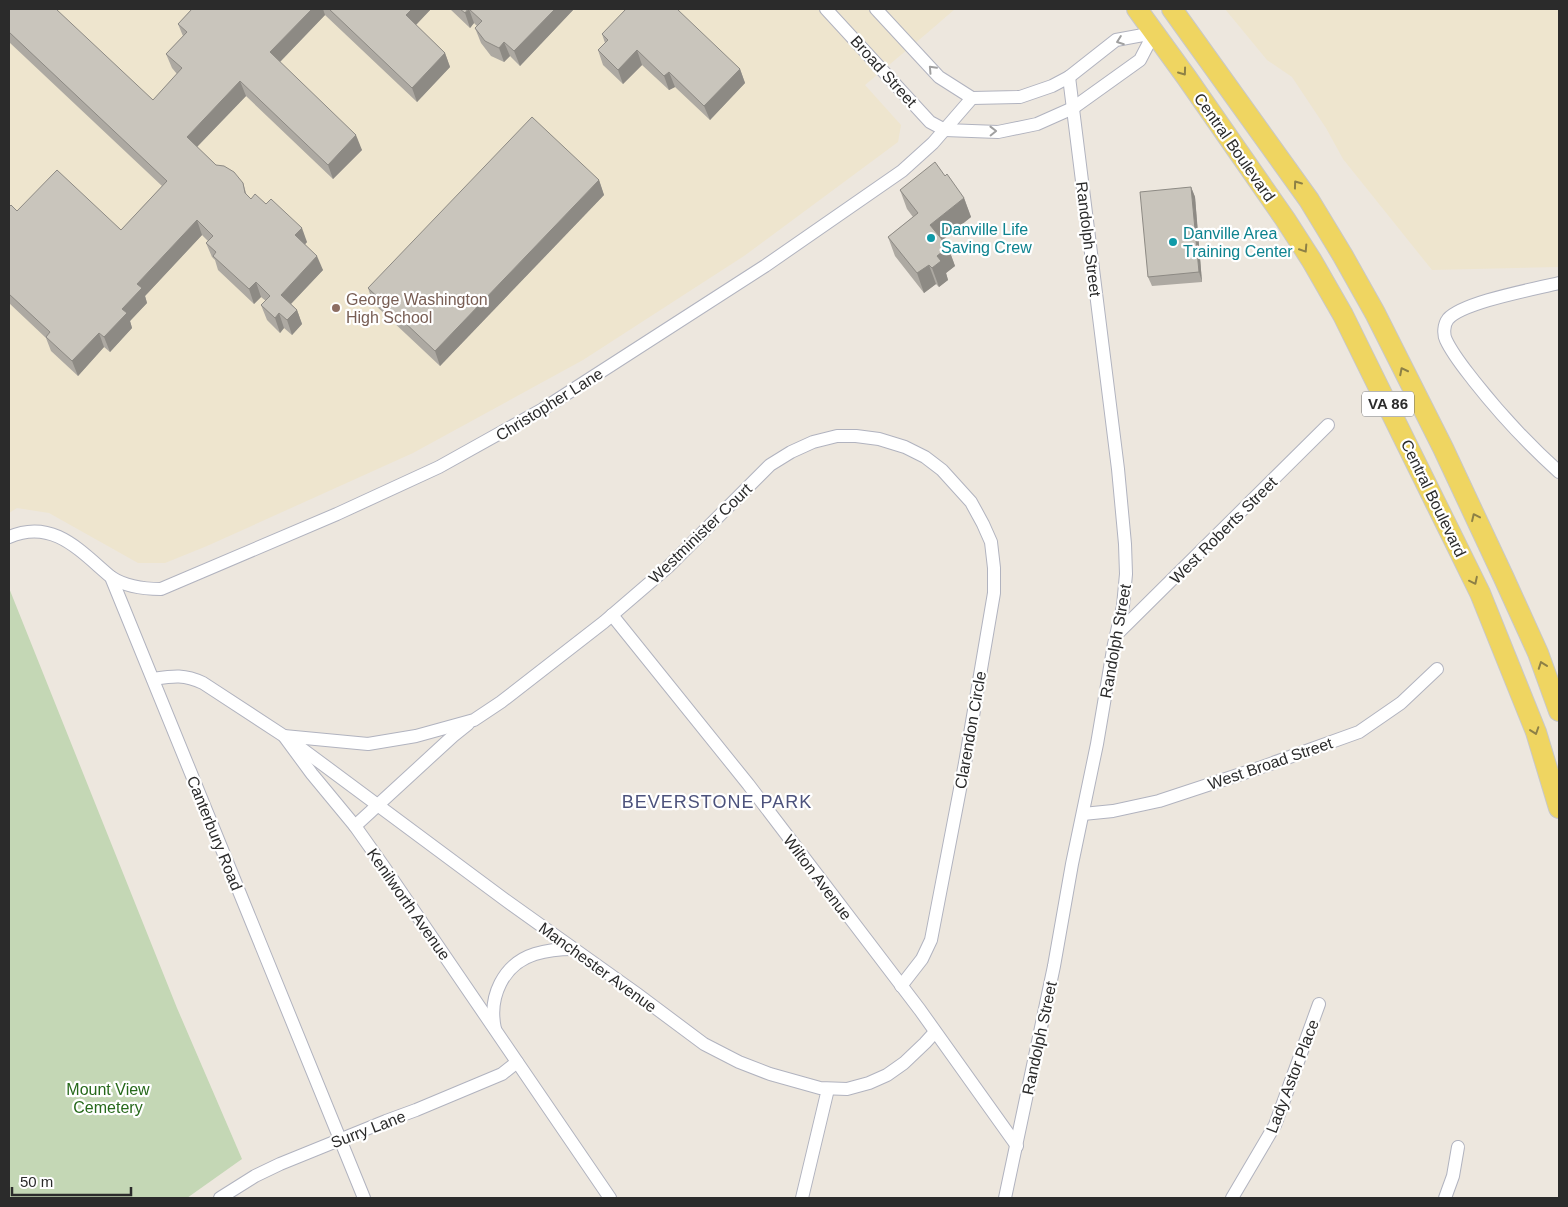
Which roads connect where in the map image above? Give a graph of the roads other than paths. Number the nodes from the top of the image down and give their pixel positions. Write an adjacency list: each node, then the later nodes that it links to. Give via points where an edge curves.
1 (826, 9): 9 (street, Broad Street, via 930,122)
2 (876, 9): 7 (street, one-way to 2, via 939,77)
3 (1136, 9): 5 (main road, Central Boulevard / VA 86)
4 (1172, 9): 20 (main road, Central Boulevard / VA 86, one-way to 4, via 1504,576 1375,313 1309,200)
5 (1154, 33): 6 (street, one-way to 6, via 1116,40); 8 (street, via 1140,60); 24 (main road, Central Boulevard / VA 86, one-way to 24, via 1284,219 1343,315 1480,592 1536,732)
6 (1069, 77): 7 (street, via 1020,97); 8 (street, Randolph Street)
7 (972, 98): 9 (street, Christopher Lane)
8 (1073, 108): 9 (street, one-way to 8, via 998,132 1036,124); 17 (street, Randolph Street, via 1125,544 1126,574)
9 (945, 130): 15 (street, Christopher Lane, via 902,171 765,266 543,409 440,467 160,589 131,586)
10 (1559, 283): 12 (street, via 1475,304 1449,318 1444,331 1445,339 1462,366 1497,410)
11 (1328, 425): 17 (street, West Roberts Street)
12 (1559, 472)
13 (949, 477): 16 (street, Westminister Court, via 925,457 879,439 837,436 813,442 770,465 668,567); 28 (street, Clarendon Circle, via 971,502 991,542 994,593 930,940 922,959)
14 (9, 537): 15 (street, Canterbury Road, via 30,531 60,536)
15 (111, 577): 19 (street, Canterbury Road)
16 (612, 615): 21 (street, Westminister Court); 28 (street, Wilton Avenue, via 748,784)
17 (1117, 634): 25 (street, Randolph Street)
18 (1437, 669): 25 (street, West Broad Street, via 1401,703 1359,732 1158,801)
19 (153, 679): 22 (street, Kenilworth Avenue, via 178,676 197,680); 34 (street, Canterbury Road)
20 (1559, 710)
21 (474, 720): 22 (street, Westminister Court, via 416,736 368,744); 23 (street, Westminister Court)
22 (284, 736): 23 (street, Manchester Avenue); 26 (street, Kenilworth Avenue)
23 (377, 805): 26 (street, Westminister Court); 27 (street, Manchester Avenue)
24 (1559, 808)
25 (1083, 814): 35 (street, Randolph Street)
26 (355, 826): 30 (street, Kenilworth Avenue)
27 (574, 949): 30 (street, via 534,954 511,968 503,978 493,1006); 33 (street, Manchester Avenue, via 704,1044 770,1074)
28 (901, 986): 31 (street, Wilton Avenue)
29 (1319, 1004): 42 (street, Lady Astor Place, via 1275,1124)
30 (496, 1031): 32 (street, Kenilworth Avenue)
31 (935, 1032): 33 (street, Manchester Avenue, via 887,1075 854,1087); 35 (street, Wilton Avenue)
32 (517, 1062): 34 (street, Surry Lane, via 502,1074); 39 (street, Kenilworth Avenue)
33 (828, 1089): 40 (street)
34 (340, 1139): 37 (street, Surry Lane, via 263,1172); 38 (street, Canterbury Road)
35 (1016, 1146): 41 (street, Randolph Street)
36 (1458, 1147): 43 (street)
37 (220, 1198)
38 (364, 1198)
39 (610, 1198)
40 (802, 1198)
41 (1005, 1198)
42 (1232, 1198)
43 (1445, 1198)

